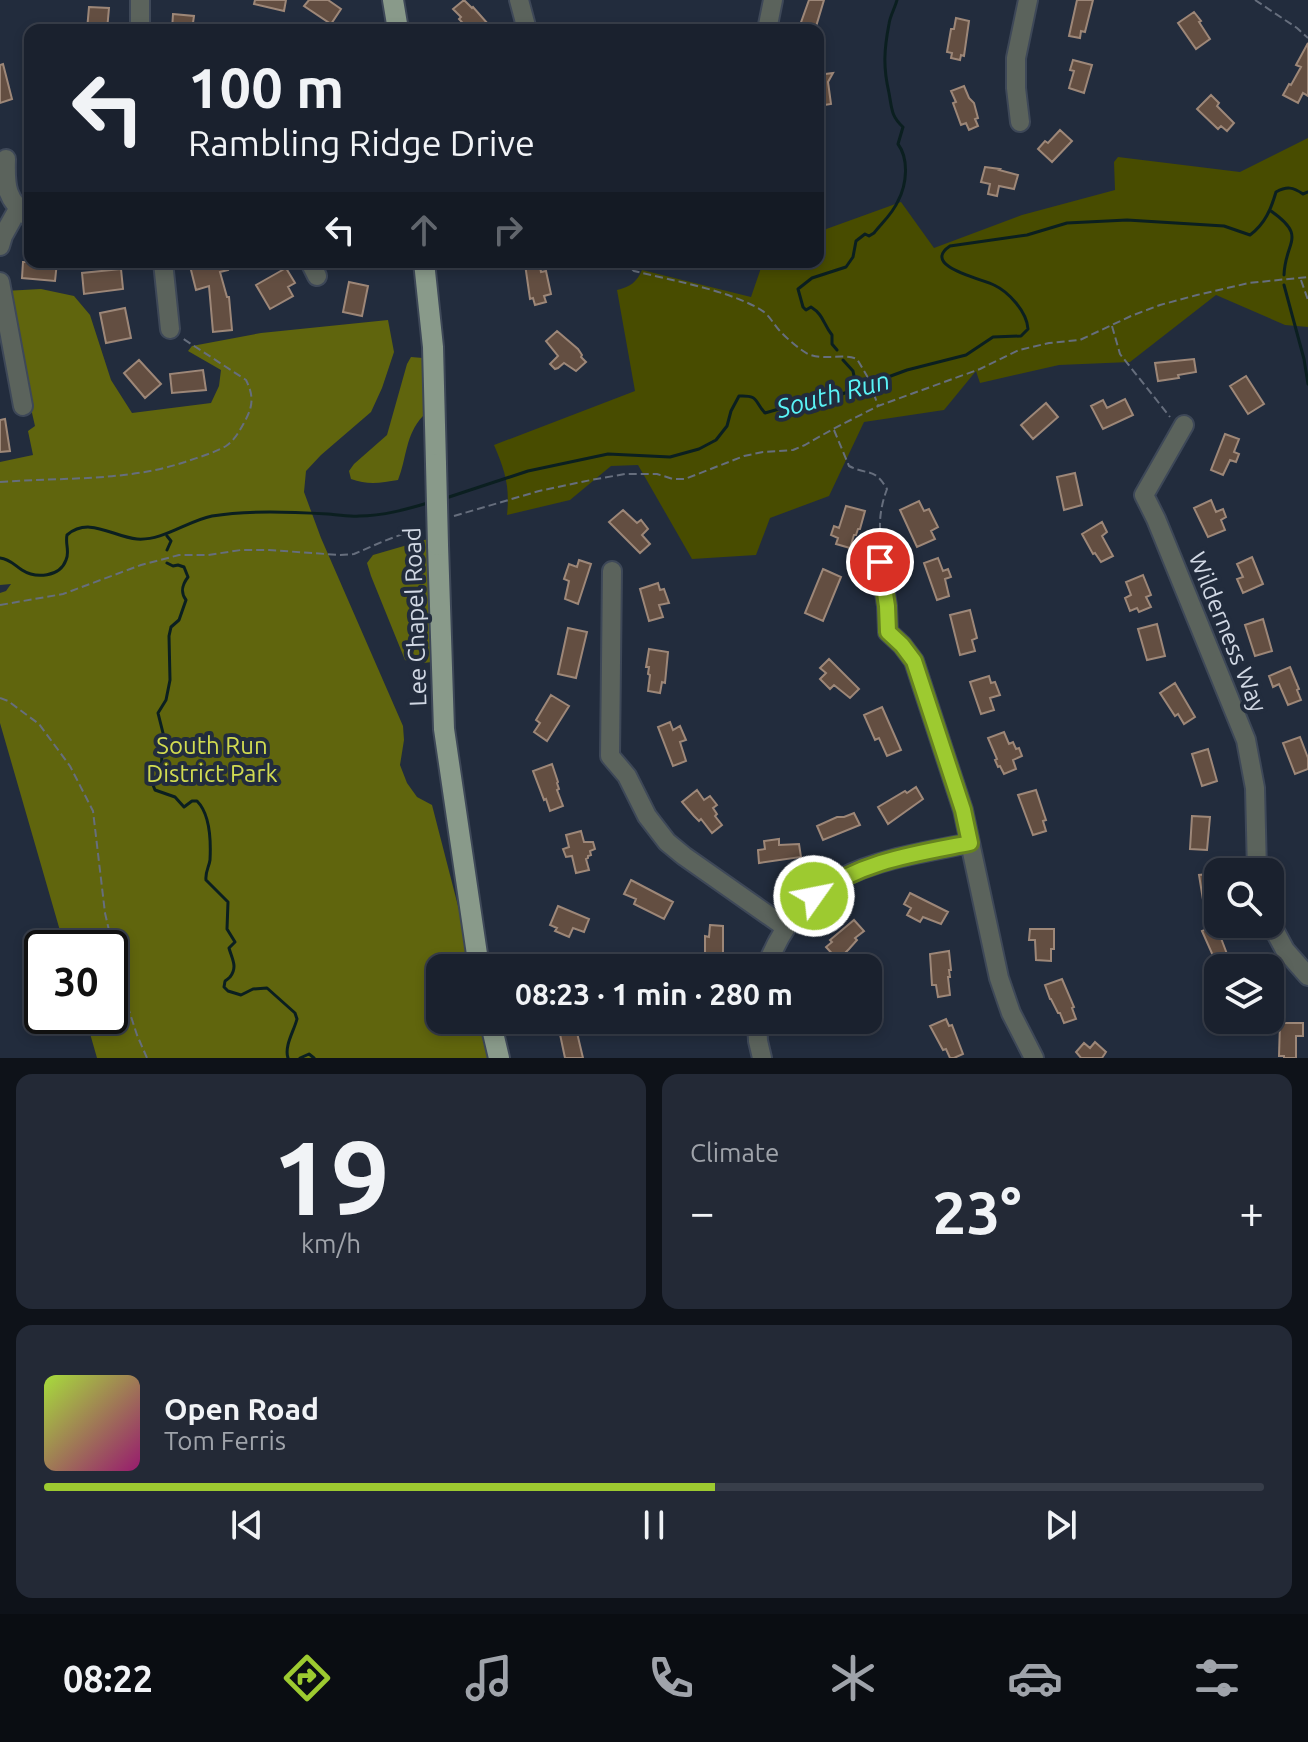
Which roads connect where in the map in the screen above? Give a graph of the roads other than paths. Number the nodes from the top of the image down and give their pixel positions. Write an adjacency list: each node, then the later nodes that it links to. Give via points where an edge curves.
1 (140, 0): 6 (street)
2 (393, 0): 7 (main road)
3 (519, 0): 8 (street)
4 (773, 0): 9 (street)
5 (1028, 0): 10 (street, via 1016,58)
6 (140, 24)
7 (397, 24)
8 (525, 24)
9 (768, 24)
10 (1020, 122)
11 (6, 159): 12 (street, via 5,184)
12 (24, 213): 13 (street, via 7,227)
13 (0, 246)
14 (164, 268): 17 (street)
15 (425, 268): 26 (main road, Lee Chapel Road, bridge, via 433,347 444,729)
16 (0, 282): 18 (street)
17 (170, 329)
18 (23, 406)
19 (1182, 428): 23 (street, Wilderness Way, via 1144,495 1246,740 1255,788)
20 (880, 562): 22 (street, via 888,632 914,661)
21 (612, 571): 24 (street, via 610,756 667,842)
22 (970, 843): 24 (street, via 871,864 848,874 814,896); 33 (street, via 999,978)
23 (1257, 858)
24 (785, 927): 27 (street)
25 (1279, 938): 28 (street)
26 (477, 954)
27 (772, 954)
28 (1308, 976)
29 (493, 1034): 31 (main road)
30 (758, 1034): 32 (street)
31 (499, 1058)
32 (762, 1058)
33 (1034, 1058)

